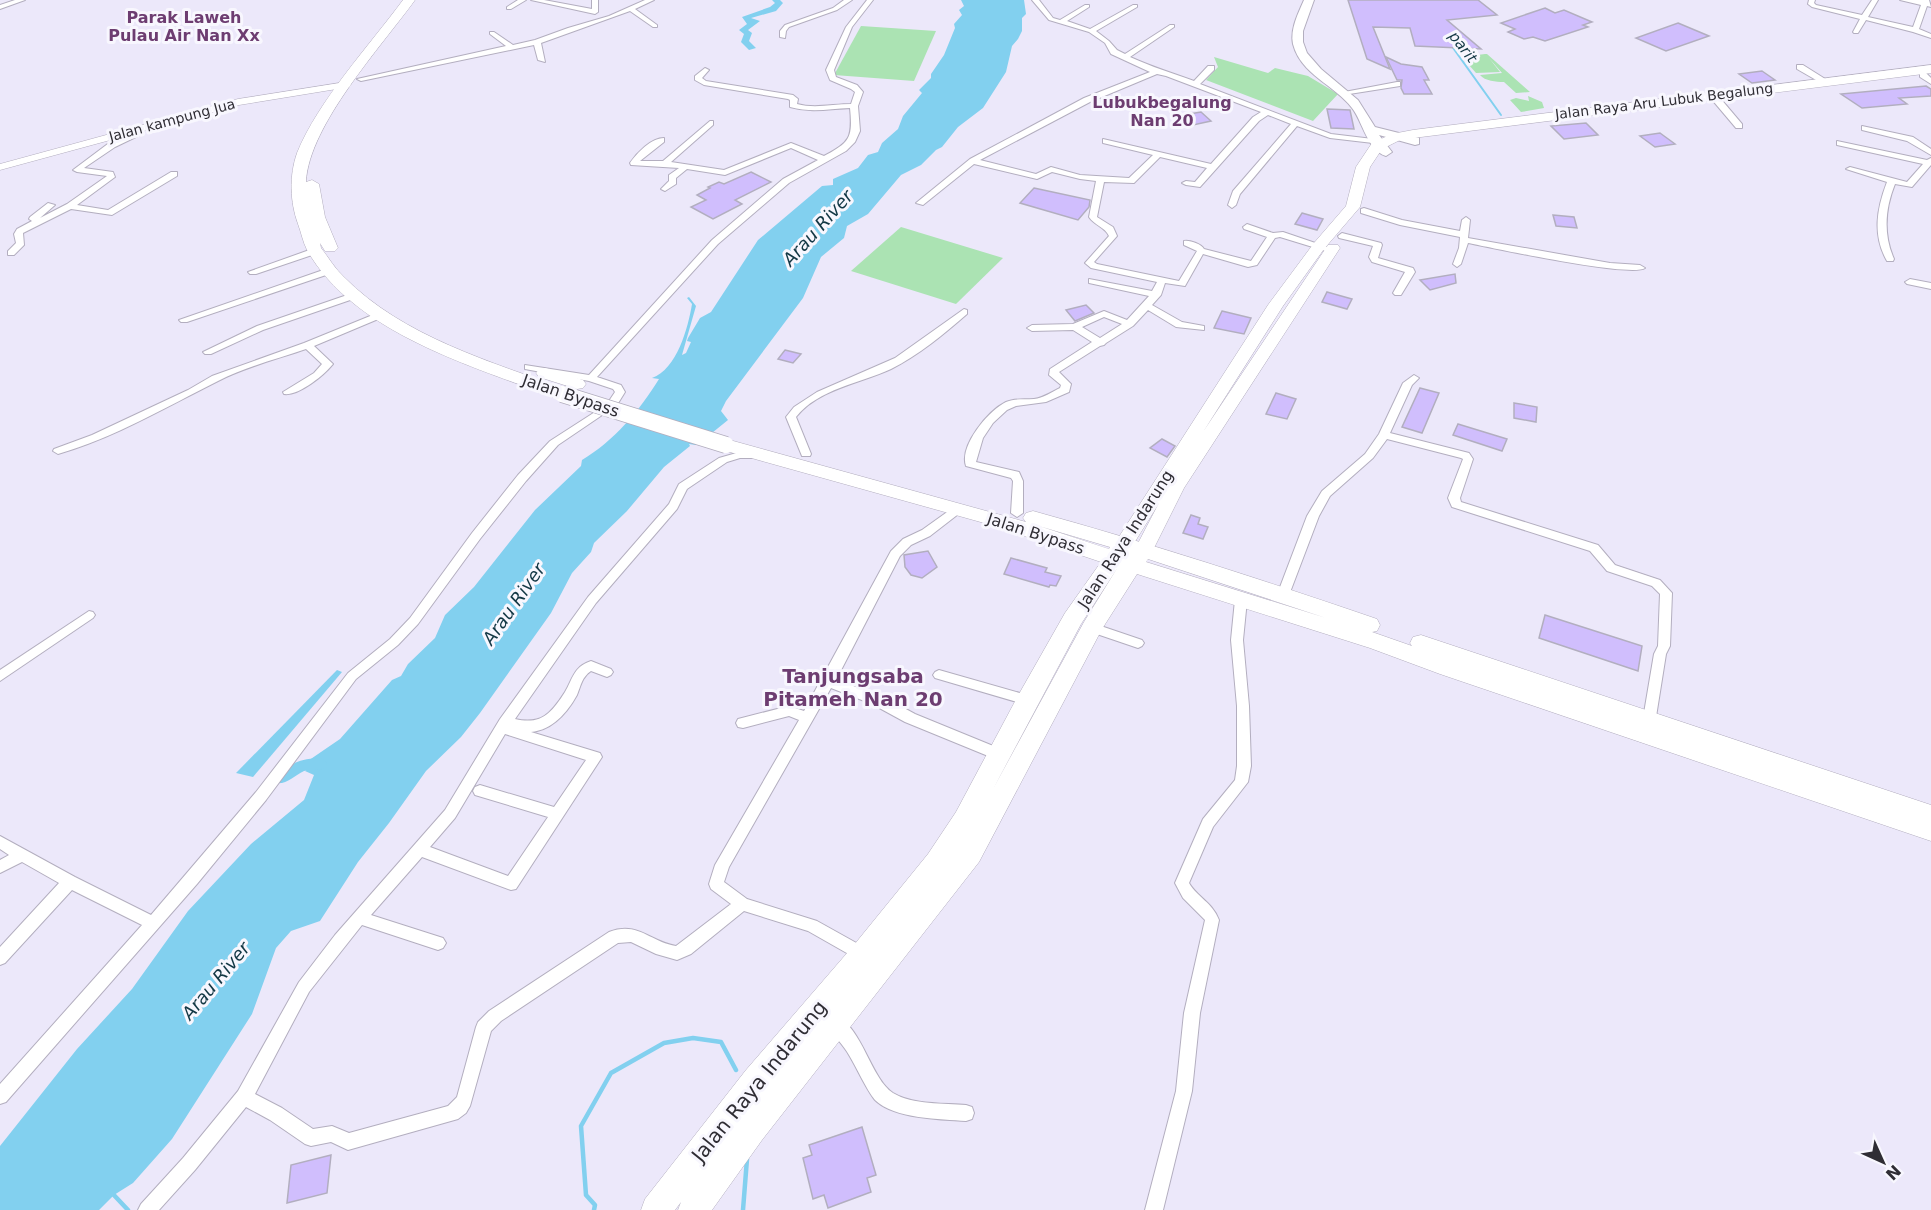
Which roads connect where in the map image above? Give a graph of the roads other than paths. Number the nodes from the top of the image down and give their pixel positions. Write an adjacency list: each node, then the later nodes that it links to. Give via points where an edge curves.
1 (22, 0): 18 (street)
2 (409, 0): 46 (highway, Jalan Bypass)
3 (420, 0): 42 (highway, Jalan Bypass)
4 (523, 0): 19 (street)
5 (534, 0): 21 (street)
6 (595, 0): 21 (street)
7 (651, 0): 20 (street)
8 (849, 0): 32 (street, via 829,12 787,26)
9 (870, 0): 50 (street, via 849,27 830,70 832,78 859,92)
10 (1035, 0): 24 (street, via 1050,18)
11 (1309, 0): 48 (main road, via 1298,33 1299,45 1311,67)
12 (1812, 0): 23 (street, via 1814,6)
13 (1875, 0): 23 (street)
14 (1903, 0): 15 (street)
15 (1928, 3): 27 (street)
16 (1087, 6): 24 (street)
17 (1135, 6): 28 (street)
18 (0, 8)
19 (509, 8)
20 (632, 10): 22 (street); 25 (street)
21 (594, 12): 22 (street)
22 (611, 17): 33 (street)
23 (1864, 17): 27 (street); 29 (street)
24 (1061, 22): 28 (street)
25 (655, 26)
26 (1172, 26): 35 (street)
27 (1915, 30): 31 (street)
28 (1091, 31): 35 (street)
29 (1856, 32)
30 (492, 33): 34 (street)
31 (1931, 36)
32 (783, 37)
33 (537, 42): 34 (street); 36 (street)
34 (511, 47): 42 (street)
35 (1124, 58): 40 (street)
36 (542, 60)
37 (1800, 67): 43 (street)
38 (1211, 68): 44 (street)
39 (705, 70): 50 (street, via 698,78 704,83 790,97 794,99 793,105 800,108)
40 (1156, 72): 44 (street); 65 (street, via 1087,100)
41 (1929, 75): 43 (main road, Jalan Raya Aru Lubuk Begalung); 47 (main road, Jalan Raya Aru Lubuk Begalung)
42 (361, 79): 77 (highway, Jalan Bypass, via 332,120 317,151)
43 (1826, 82): 47 (main road, Jalan Raya Aru Lubuk Begalung)
44 (1195, 84): 51 (street)
45 (1397, 84): 48 (street)
46 (346, 85): 57 (street, Jalan kampung Jua, via 238,102); 77 (highway, Jalan Bypass, via 304,153 299,168)
47 (1769, 91): 49 (main road, Jalan Raya Aru Lubuk Begalung); 52 (main road, Jalan Raya Aru Lubuk Begalung)
48 (1343, 93): 60 (main road)
49 (1717, 100): 52 (main road, Jalan Raya Aru Lubuk Begalung); 55 (street)
50 (854, 106): 64 (street, via 856,131 852,140)
51 (1267, 112): 54 (street); 70 (street)
52 (1536, 120): 60 (main road, Jalan Raya Aru Lubuk Begalung); 60 (main road, Jalan Raya Aru Lubuk Begalung, via 1415,141)
53 (710, 123): 67 (street)
54 (1296, 123): 60 (street, via 1330,136); 80 (street, via 1236,193)
55 (1739, 126)
56 (1865, 128): 62 (street, via 1905,138)
57 (134, 131): 69 (street, Jalan kampung Jua); 81 (street, via 138,134 119,141 78,168 81,172 112,176)
58 (661, 140): 67 (street, via 634,163)
59 (1107, 141): 63 (street)
60 (1384, 142): 82 (main road, Jalan Raya Indarung); 90 (main road, Jalan Raya Indarung, via 1363,167 1353,207)
61 (1840, 142): 66 (street)
62 (1931, 153)
63 (1158, 154): 70 (street); 73 (street, via 1131,181)
64 (824, 159): 68 (street, via 791,145 725,173); 119 (street, via 786,181 715,242)
65 (973, 161): 73 (street, via 1037,177 1051,169); 78 (street)
66 (1930, 162): 74 (street, via 1912,185)
67 (665, 163): 68 (street)
68 (686, 166): 76 (street)
69 (0, 167)
70 (1212, 167): 75 (street, via 1194,189)
71 (1850, 169): 74 (street)
72 (174, 174): 81 (street, via 110,213)
73 (1100, 179): 100 (street, via 1093,217 1107,226 1113,236 1090,264)
74 (1892, 180): 94 (street, via 1882,206 1882,245)
75 (1186, 183)
76 (665, 189)
77 (306, 202): 91 (highway, Jalan Bypass, via 303,225); 106 (highway, Jalan Bypass, via 332,251)
78 (920, 203)
79 (51, 205): 84 (street, via 31,221)
80 (1232, 205)
81 (70, 206): 84 (street)
82 (1364, 211): 87 (main road, Jalan Raya Indarung); 88 (street)
83 (1466, 220): 88 (street)
84 (33, 224): 93 (street, via 18,233 21,243)
85 (1247, 227): 86 (street)
86 (1272, 236): 90 (street, via 1280,234); 92 (street, via 1251,264)
87 (1342, 236): 90 (main road, Jalan Raya Indarung); 103 (street, via 1376,244 1375,260 1410,270)
88 (1464, 237): 95 (street); 96 (street, via 1610,266)
89 (1187, 243): 92 (street)
90 (1325, 248): 105 (main road, Jalan Raya Indarung); 107 (main road, Jalan Raya Indarung)
91 (315, 251): 97 (highway, Jalan Bypass); 98 (street)
92 (1201, 251): 100 (street, via 1184,282)
93 (11, 253)
94 (1890, 259)
95 (1457, 264)
96 (1640, 268)
97 (329, 271): 106 (highway, Jalan Bypass); 110 (street)
98 (253, 272)
99 (1092, 281): 104 (street)
100 (1162, 281): 104 (street)
101 (1910, 282): 102 (street)
102 (1931, 286)
103 (1398, 293)
104 (1156, 295): 108 (street)
105 (1279, 301): 107 (main road); 128 (main road, Jalan Raya Indarung)
106 (368, 304): 116 (street); 117 (street, via 260,328); 119 (highway, Jalan Bypass); 119 (highway, Jalan Bypass, via 421,338)
107 (1295, 305): 128 (main road, Jalan Raya Indarung)
108 (1147, 306): 111 (street); 114 (street, via 1179,325)
109 (964, 312): 124 (street, via 889,365 798,408 791,417)
110 (184, 320)
111 (1130, 324): 112 (street, via 1104,314); 115 (street)
112 (1075, 327): 113 (street); 115 (street)
113 (1032, 328)
114 (1202, 328)
115 (1101, 343): 127 (street, via 1054,371 1066,389 1037,402 1008,406 978,439 970,464 1014,475 1018,481)
116 (307, 345): 120 (street, via 328,364 318,375); 123 (street, via 216,378 96,437)
117 (208, 352)
118 (1414, 378): 121 (street)
119 (577, 385): 122 (highway, Jalan Bypass, bridge); 155 (street, via 617,387 620,392 613,403 554,443 530,470 414,621 352,676 261,795)
120 (288, 392)
121 (1384, 435): 129 (street, via 1369,456 1326,494 1307,529); 140 (street, via 1465,454 1468,459 1454,498 1456,504 1594,548 1611,568 1663,589 1664,646)
122 (731, 440): 124 (highway, Jalan Bypass); 125 (highway, Jalan Bypass)
123 (58, 451)
124 (806, 454): 127 (highway, Jalan Bypass)
125 (760, 456): 126 (highway, Jalan Bypass); 142 (street, via 740,455 723,460 683,487 673,506 592,600)
126 (957, 508): 128 (highway, Jalan Bypass); 137 (street, via 926,533 906,542 895,554)
127 (1020, 514): 128 (highway, Jalan Bypass)
128 (1128, 554): 129 (highway); 130 (highway); 132 (highway, Jalan Raya Indarung); 138 (highway, Jalan Raya Indarung, via 1073,619)
129 (1283, 595): 140 (highway)
130 (1241, 600): 147 (highway, via 1378,642); 166 (street, via 1237,640 1244,766 1241,782 1208,823 1182,882 1187,894 1211,914 1212,921 1191,1020 1185,1091)
131 (89, 615): 136 (street)
132 (1092, 628): 133 (street); 158 (highway, Jalan Raya Indarung, via 970,854)
133 (1138, 643)
134 (607, 672): 142 (street, via 591,666 582,669 571,693 551,720 540,727)
135 (939, 675): 138 (street)
136 (0, 676)
137 (828, 682): 139 (street); 143 (street)
138 (1027, 700): 143 (highway, Jalan Raya Indarung)
139 (808, 718): 141 (street, via 789,711); 153 (street, via 718,873 716,884)
140 (1650, 719): 146 (highway)
141 (743, 723)
142 (504, 725): 145 (street, via 595,757); 149 (street, via 450,814)
143 (998, 754): 158 (highway, Jalan Raya Indarung, via 965,819)
144 (480, 791): 145 (street)
145 (557, 814): 149 (street, via 511,884)
146 (1931, 815)
147 (1931, 831)
148 (0, 842): 150 (street)
149 (421, 850): 154 (street)
150 (22, 855): 151 (street); 152 (street)
151 (0, 867)
152 (70, 882): 155 (street); 157 (street)
153 (742, 904): 158 (street, via 812,926); 161 (street, via 677,953 635,935 624,933 614,937 495,1016 484,1027 464,1100 452,1113 348,1142 333,1134 311,1138)
154 (360, 918): 156 (street); 161 (street, via 304,987)
155 (152, 923): 160 (street)
156 (438, 943)
157 (0, 958)
158 (872, 961): 159 (highway, Jalan Raya Indarung); 164 (highway, Jalan Raya Indarung, via 756,1080)
159 (836, 1024): 162 (street, via 887,1100); 165 (highway, Jalan Raya Indarung)
160 (0, 1095)
161 (244, 1097): 163 (street)
162 (966, 1113)
163 (149, 1208)
164 (656, 1210)
165 (693, 1210)
166 (1154, 1210)

